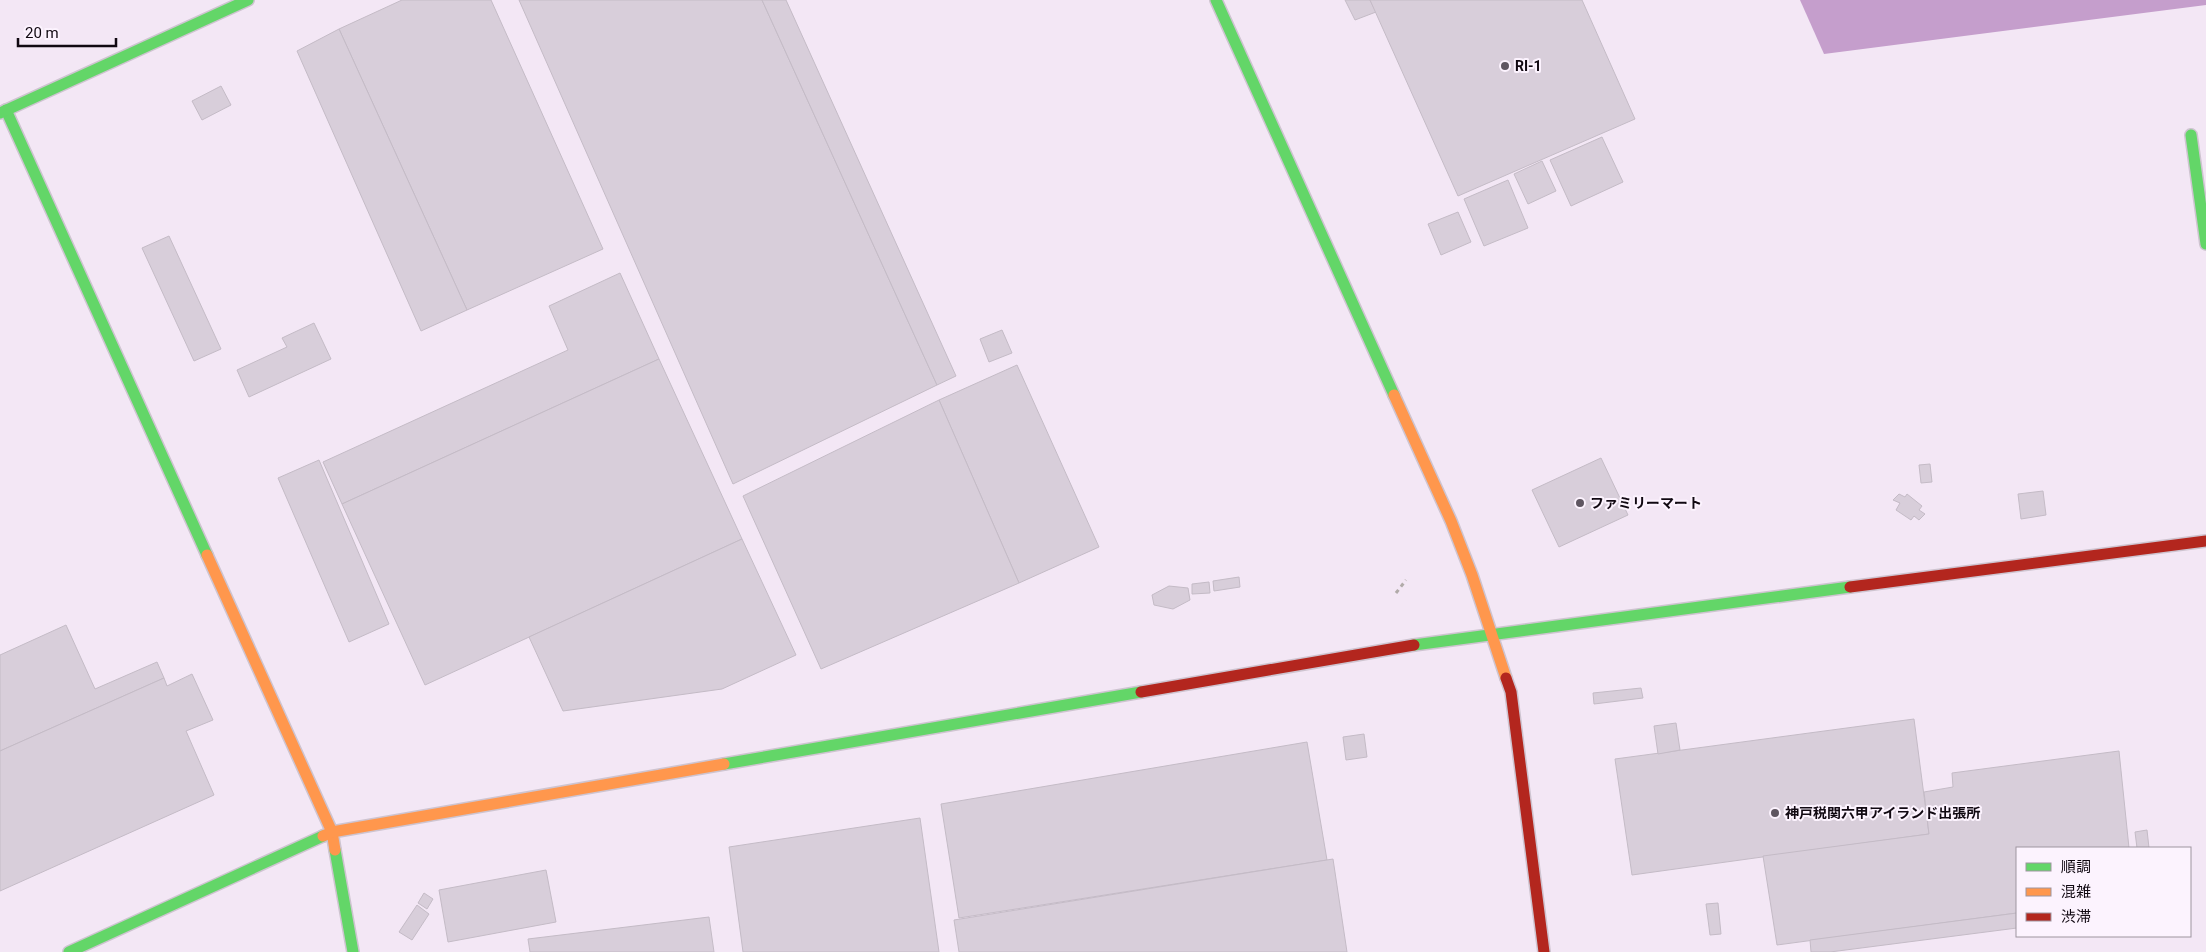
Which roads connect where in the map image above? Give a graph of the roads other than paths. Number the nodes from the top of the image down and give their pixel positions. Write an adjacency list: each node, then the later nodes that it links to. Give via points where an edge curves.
1 (248, 0): 3 (street)
2 (1216, 0): 7 (street, via 1451,521)
3 (3, 111): 8 (street)
4 (2191, 135): 5 (street)
5 (2206, 244)
6 (2206, 541): 7 (street)
7 (1490, 634): 8 (street); 11 (street, via 1510,692)
8 (332, 832): 9 (street); 10 (street)
9 (69, 952)
10 (353, 952)
11 (1544, 952)

